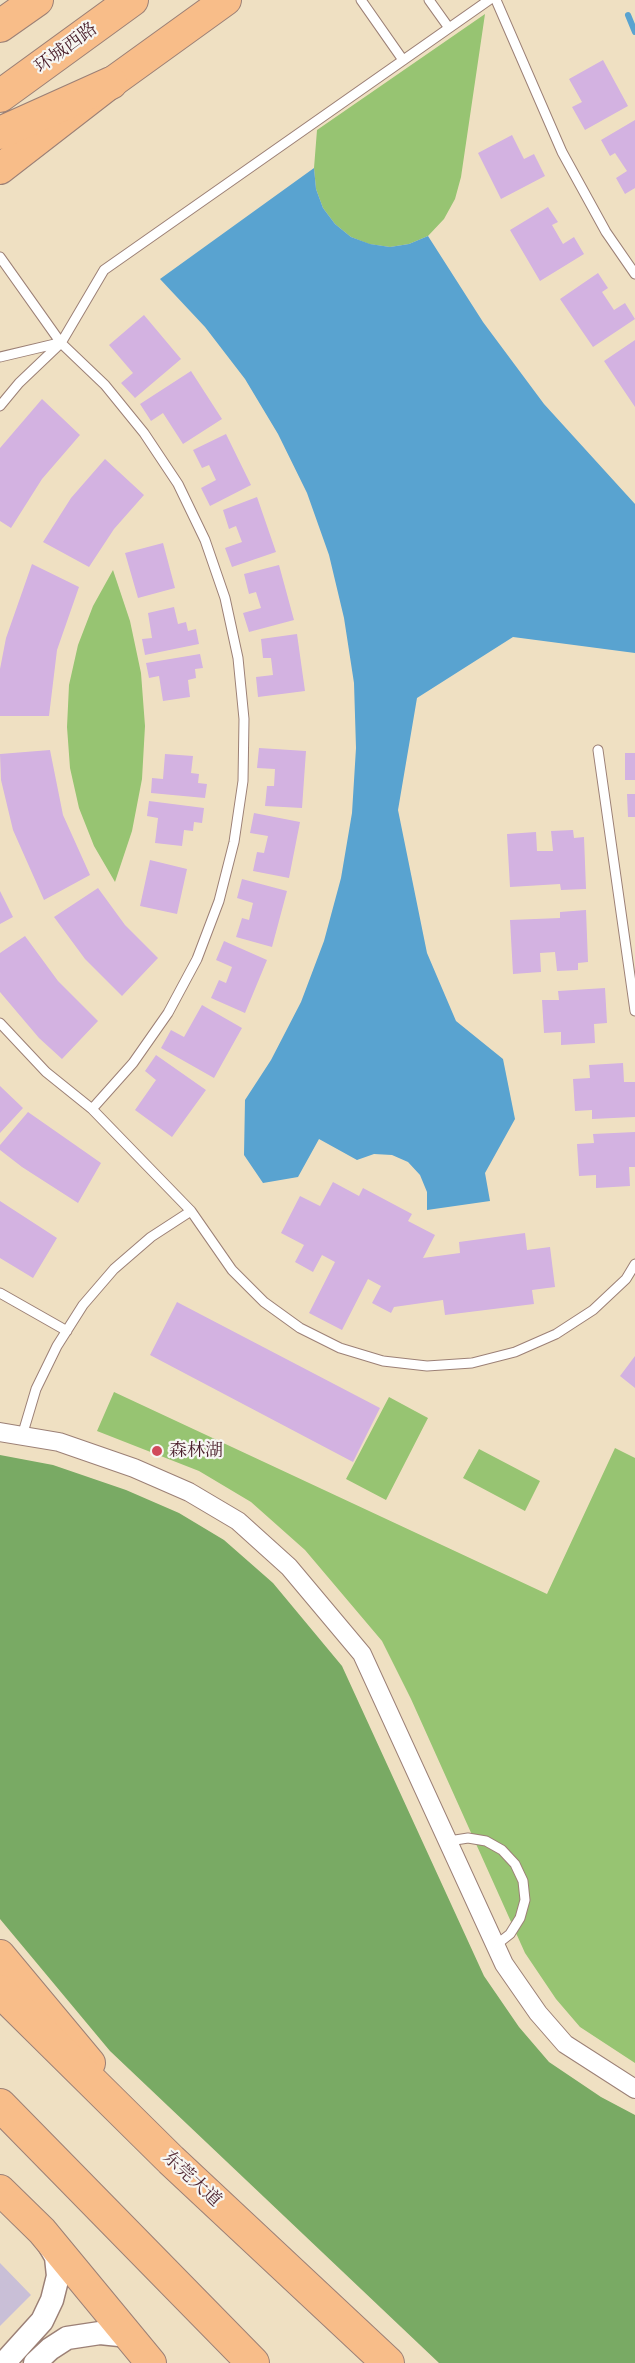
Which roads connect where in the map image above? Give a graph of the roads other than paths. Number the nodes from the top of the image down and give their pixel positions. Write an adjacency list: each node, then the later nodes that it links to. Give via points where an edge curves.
1 (37, 0): 8 (highway)
2 (132, 0): 12 (highway, 环城西路)
3 (226, 0): 11 (main road)
4 (361, 0): 10 (lane)
5 (429, 0): 9 (lane)
6 (489, 0): 9 (lane)
7 (496, 0): 16 (lane, via 562,152 606,232)
8 (0, 26)
9 (449, 28): 10 (lane)
10 (403, 60): 17 (lane, via 104,270)
11 (111, 83): 13 (highway); 14 (main road)
12 (0, 96)
13 (0, 134)
14 (0, 169)
15 (0, 257): 17 (lane)
16 (635, 274)
17 (61, 343): 18 (lane); 19 (lane); 23 (lane, via 105,385 178,484 205,540 229,618 238,658 244,719 243,781 234,842 219,901 197,959 168,1013 133,1064)
18 (0, 357)
19 (0, 406)
20 (598, 750): 21 (lane)
21 (635, 1011)
22 (0, 1023): 23 (lane, via 46,1072)
23 (92, 1109): 24 (lane)
24 (191, 1211): 26 (lane, via 232,1270 264,1302 300,1328 340,1348 383,1360 427,1366 472,1363 515,1352 556,1334); 28 (lane, via 151,1237 114,1269)
25 (635, 1264): 26 (lane)
26 (631, 1282)
27 (0, 1293): 28 (lane)
28 (66, 1331): 30 (lane, via 36,1389)
29 (0, 1432): 30 (street)
30 (22, 1436): 31 (street, via 59,1442 189,1492 238,1521 289,1567 362,1654)
31 (449, 1841): 32 (street); 32 (lane, via 477,1840 502,1850 523,1881 525,1900 520,1918)
32 (496, 1946): 35 (street, via 538,2013 565,2044)
33 (0, 1955): 37 (main road)
34 (0, 1991): 37 (highway, 东莞大道)
35 (635, 2089)
36 (0, 2105): 44 (highway)
37 (171, 2160): 45 (highway, 东莞大道)
38 (0, 2190): 39 (main road)
39 (42, 2231): 40 (main road); 41 (street, via 56,2257 58,2276 52,2300 42,2320)
40 (129, 2336): 42 (street, via 100,2333 67,2338); 43 (main road)
41 (4, 2363)
42 (35, 2363)
43 (151, 2363)
44 (253, 2363)
45 (388, 2363)

